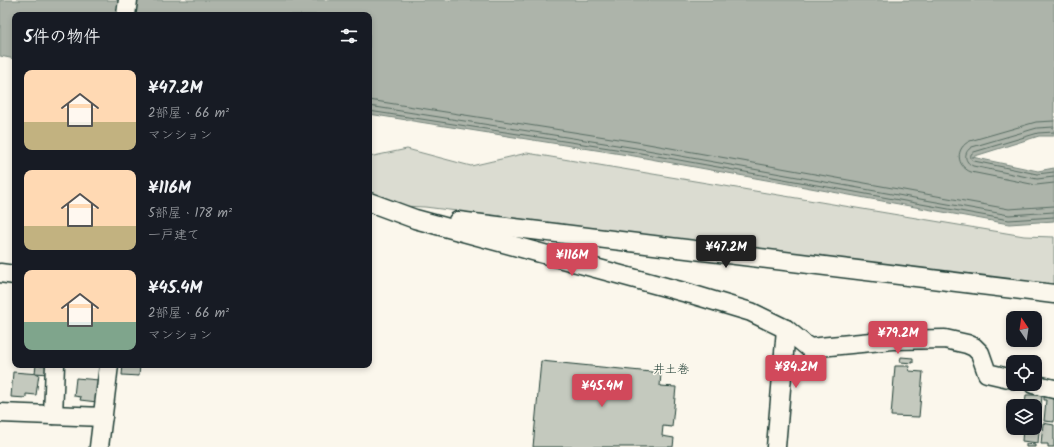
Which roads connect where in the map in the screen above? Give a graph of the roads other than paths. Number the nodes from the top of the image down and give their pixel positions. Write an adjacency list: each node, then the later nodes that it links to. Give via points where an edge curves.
1 (128, 0): 2 (street)
2 (126, 12)
3 (372, 203): 4 (street)
4 (402, 214): 7 (street); 8 (street, via 691,294 751,312)
5 (0, 273): 6 (street)
6 (12, 275)
7 (1054, 294)
8 (786, 329): 11 (street, via 809,348 892,340 945,339 974,347 980,354 987,374); 18 (street)
9 (55, 368): 15 (street)
10 (109, 368): 16 (street)
11 (1006, 378)
12 (1042, 386): 13 (street)
13 (1054, 389)
14 (0, 413): 15 (street)
15 (53, 415): 16 (street)
16 (103, 417): 17 (street)
17 (99, 447)
18 (776, 447)

